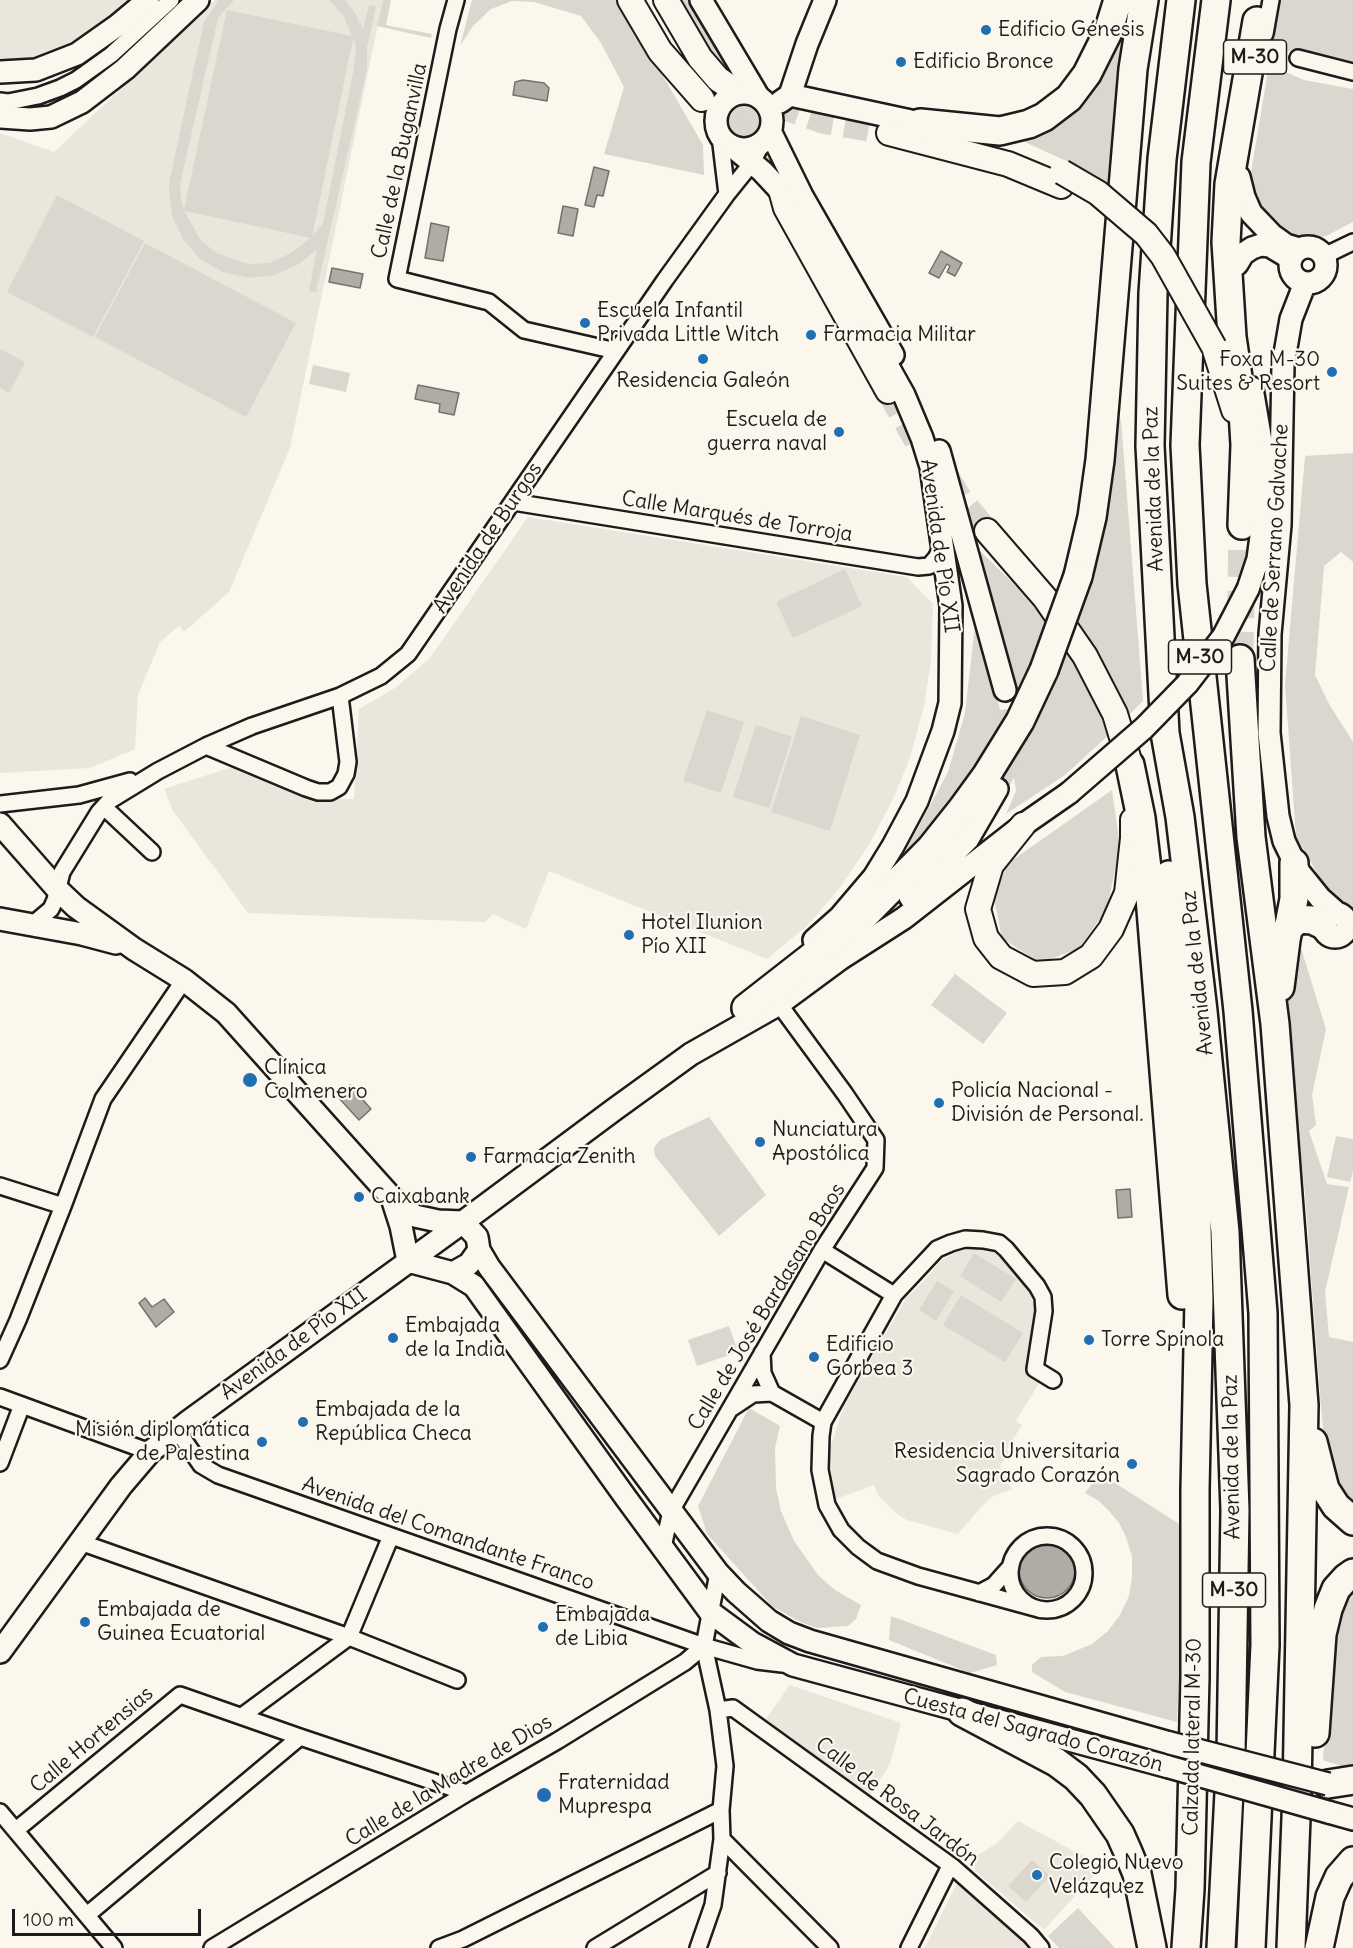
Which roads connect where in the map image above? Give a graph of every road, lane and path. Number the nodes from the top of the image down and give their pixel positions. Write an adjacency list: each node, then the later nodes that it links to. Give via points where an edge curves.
1 (148, 0): 16 (main road, via 97,41 57,63 36,70)
2 (171, 0): 21 (street, via 111,55 76,80 38,96)
3 (198, 0): 23 (main road, via 125,69 82,102 51,117)
4 (456, 0): 38 (street, Calle de la Buganvilla, via 397,279 489,302 524,330)
5 (630, 0): 19 (main road, via 660,51)
6 (644, 0): 19 (main road, Avenida de Pío XII)
7 (666, 0): 20 (main road, via 699,58 718,79)
8 (701, 0): 20 (main road)
9 (825, 0): 18 (main road)
10 (1118, 0): 24 (highway, via 1088,74 1069,98 1044,117 1000,131)
11 (1144, 0): 68 (highway, bridge, via 1133,69 1099,474 1078,576 1044,670 1020,721 986,776 931,848 865,915)
12 (1181, 0): 48 (highway, Avenida de la Paz / M-30, via 1162,159 1150,369 1150,446)
13 (1216, 0): 80 (highway, Avenida de la Paz / M-30, via 1196,162 1185,445 1192,584 1238,1011)
14 (1262, 7): 22 (highway, M-30); 40 (highway, M-30, via 1229,184 1226,242 1232,336 1243,411)
15 (1299, 58): 17 (street)
16 (0, 72)
17 (1353, 72)
18 (790, 95): 20 (main road); 24 (main road)
19 (702, 99): 26 (main road, Avenida de Pío XII)
20 (755, 99): 26 (main road, via 726,98 720,105); 27 (main road, Avenida de Burgos, via 773,122)
21 (0, 101)
22 (1250, 114): 29 (main road, M-30)
23 (0, 117)
24 (920, 123): 30 (main road, via 1012,151)
25 (889, 133): 30 (main road)
26 (723, 135): 27 (main road, via 743,149 753,148); 28 (main road, Avenida de Pío XII); 32 (street)
27 (766, 138): 28 (street, Avenida de Burgos); 46 (main road, Avenida de Pío XII, via 929,425 945,467)
28 (752, 163): 31 (main road, Avenida de Pío XII); 32 (street, Avenida de Burgos)
29 (1239, 177): 34 (main road, via 1251,213); 36 (main road, Avenida de Pío XII / M-30)
30 (1062, 179): 40 (main road, bridge, via 1130,233 1175,279 1193,306 1214,347 1233,403)
31 (780, 188): 39 (main road, via 786,208); 44 (main road, Avenida de Pío XII, via 793,203 904,394 931,467)
32 (727, 194): 38 (street, Avenida de Burgos)
33 (1353, 242): 35 (street)
34 (1295, 255): 35 (main road, via 1310,247); 36 (main road, via 1261,245 1243,254); 37 (main road, via 1290,267 1295,277)
35 (1324, 256): 37 (main road, via 1327,266 1323,276)
36 (1237, 264): 56 (main road, Avenida de Pío XII, bridge, via 1243,338 1263,453 1262,540 1248,589 1222,638 1187,684 1144,728 1069,793)
37 (1305, 283): 58 (main road, Calle de Serrano Galvache, via 1291,319 1282,365 1280,525 1270,633 1269,733 1281,862 1284,871)
38 (616, 351): 41 (street, Avenida de Burgos)
39 (888, 391)
40 (1244, 477): 42 (highway, M-30)
41 (513, 502): 44 (street, Calle Marqués de Torroja, via 918,567 929,566); 47 (street, Avenida de Burgos, via 408,654 381,676)
42 (1242, 525)
43 (985, 534): 50 (main road, via 1029,579 1072,636 1115,714)
44 (943, 545): 68 (main road, Avenida de Pío XII, via 951,606 950,702 944,731 917,801 874,877 840,917)
45 (1240, 659): 69 (highway, M-30, via 1251,837)
46 (1005, 690)
47 (340, 696): 49 (street, Avenida de Burgos); 49 (street, via 348,762 339,787 330,792 306,788)
48 (1165, 733): 93 (highway, M-30, via 1163,813 1196,1190 1199,1300); 138 (highway, Avenida de la Paz / M-30, via 1180,817 1225,1232 1235,1510 1231,1754)
49 (206, 746): 51 (street, Avenida de Burgos)
50 (1130, 765): 56 (main road, via 1133,837 1127,893 1111,929 1091,956 1065,972 1033,974 1001,957 986,938 978,909 984,883 991,865); 93 (highway, via 1149,885)
51 (158, 771): 53 (street, via 79,795); 54 (street)
52 (997, 789): 65 (main road, Avenida de Pío XII, via 968,839 912,896)
53 (0, 804)
54 (104, 807): 57 (street); 59 (street, via 65,867)
55 (0, 824): 59 (main road)
56 (1023, 825): 65 (main road, Avenida de Pío XII, via 904,918)
57 (152, 852)
58 (1294, 876): 61 (main road, Calle de Serrano Galvache); 63 (highway)
59 (58, 890): 62 (street, via 51,909); 64 (main road)
60 (0, 919): 62 (main road)
61 (1340, 924): 63 (highway, via 1298,919)
62 (32, 925): 64 (main road)
63 (1289, 928): 69 (highway)
64 (134, 949): 66 (main road)
65 (840, 959): 67 (main road, Avenida de Pío XII)
66 (184, 980): 72 (street, via 103,1099); 73 (main road, via 226,1013 392,1198)
67 (779, 1004): 70 (main road, Avenida de Pío XII); 76 (street, Calle de José Bardasano Baos, via 876,1140 875,1168)
68 (746, 1008): 70 (main road, Avenida de Pío XII)
69 (1275, 1024): 87 (highway, M-30)
70 (692, 1054): 74 (main road, Avenida de Pío XII)
71 (0, 1186): 72 (street)
72 (63, 1206): 82 (street)
73 (408, 1221): 74 (main road); 77 (main road)
74 (463, 1222): 75 (main road, via 477,1237); 77 (main road, Avenida de Pío XII)
75 (479, 1250): 78 (main road, via 469,1264); 94 (main road, Cuesta del Sagrado Corazón)
76 (822, 1250): 79 (street); 81 (street, Calle de José Bardasano Baos)
77 (408, 1261): 78 (main road); 90 (main road, Avenida de Pío XII)
78 (453, 1273): 98 (main road, Cuesta del Sagrado Corazón, via 474,1286)
79 (894, 1295): 83 (street, via 937,1249 965,1239 999,1243 1043,1297 1035,1369); 89 (street)
80 (1263, 1313): 115 (highway, M-30, via 1276,1415); 139 (highway, Avenida de la Paz / M-30, via 1264,1645)
81 (762, 1353): 84 (street, via 763,1373); 88 (street, Calle de José Bardasano Baos)
82 (0, 1360)
83 (1053, 1380)
84 (772, 1393): 88 (street, via 753,1394); 89 (street)
85 (0, 1396): 86 (street)
86 (22, 1405): 91 (street); 92 (street)
87 (1304, 1405): 95 (highway, via 1325,1489); 115 (highway, M-30)
88 (730, 1410): 94 (street, Calle de José Bardasano Baos)
89 (823, 1422): 102 (street, via 822,1486 842,1530 877,1561)
90 (177, 1430): 91 (main road, Avenida de Pío XII); 96 (street, Avenida del Comandante Franco, via 201,1465 218,1475)
91 (150, 1452): 97 (main road, Avenida de Pío XII)
92 (0, 1463)
93 (1195, 1489): 137 (highway, Calzada lateral M-30 / M-30, via 1195,1677)
94 (671, 1511): 98 (street, Calle de José Bardasano Baos); 100 (main road, Cuesta del Sagrado Corazón)
95 (1353, 1521)
96 (391, 1536): 105 (street); 106 (street, Avenida del Comandante Franco)
97 (80, 1542): 105 (street); 107 (main road, Avenida de Pío XII)
98 (663, 1547): 104 (main road, Cuesta del Sagrado Corazón)
99 (1011, 1566): 102 (street, via 993,1585); 103 (street, via 1015,1591); 103 (street, via 1022,1545 1044,1535 1067,1541 1083,1559 1083,1583 1074,1599 1059,1608)
100 (718, 1573): 104 (street); 114 (main road, Cuesta del Sagrado Corazón, bridge, via 769,1620 810,1641 1170,1743)
101 (1353, 1573): 126 (highway, via 1331,1599 1322,1634 1306,1882)
102 (978, 1593): 103 (street)
103 (1035, 1608)
104 (710, 1612): 106 (street); 108 (main road, Cuesta del Sagrado Corazón)
105 (349, 1637): 109 (street); 112 (street)
106 (704, 1646): 108 (street, Avenida del Comandante Franco); 110 (street); 116 (street, Calle de la Madre de Dios, via 685,1662)
107 (0, 1652)
108 (793, 1665): 111 (main road, Cuesta del Sagrado Corazón)
109 (458, 1680)
110 (718, 1710): 117 (street, via 725,1766); 123 (street, Calle de Rosa Jardón, via 733,1708)
111 (962, 1712): 119 (main road, Cuesta del Sagrado Corazón, bridge); 136 (highway, via 1056,1762 1093,1795 1116,1827 1137,1874)
112 (242, 1716): 113 (street, Calle Hortensias); 120 (street, Calle Hortensias, via 180,1695)
113 (300, 1737): 116 (street, Calle Hortensias); 125 (street)
114 (1345, 1785)
115 (1297, 1792): 126 (highway, M-30)
116 (467, 1793): 129 (street, Calle de la Madre de Dios)
117 (721, 1810): 121 (street); 127 (street)
118 (0, 1812): 120 (street)
119 (1353, 1819)
120 (16, 1830): 125 (street)
121 (722, 1839): 124 (street); 133 (street)
122 (1353, 1861): 140 (highway, via 1339,1877 1330,1897)
123 (951, 1866): 134 (street); 135 (street, Calle de Rosa Jardón)
124 (718, 1873): 131 (street); 132 (street, via 713,1905)
125 (87, 1916): 128 (street)
126 (1292, 1939)
127 (465, 1944): 130 (street)
128 (114, 1948)
129 (212, 1948)
130 (439, 1948)
131 (594, 1948)
132 (698, 1948)
133 (830, 1948)
134 (909, 1948)
135 (1041, 1948)
136 (1152, 1948)
137 (1186, 1948)
138 (1221, 1948)
139 (1251, 1948)
140 (1319, 1948)

